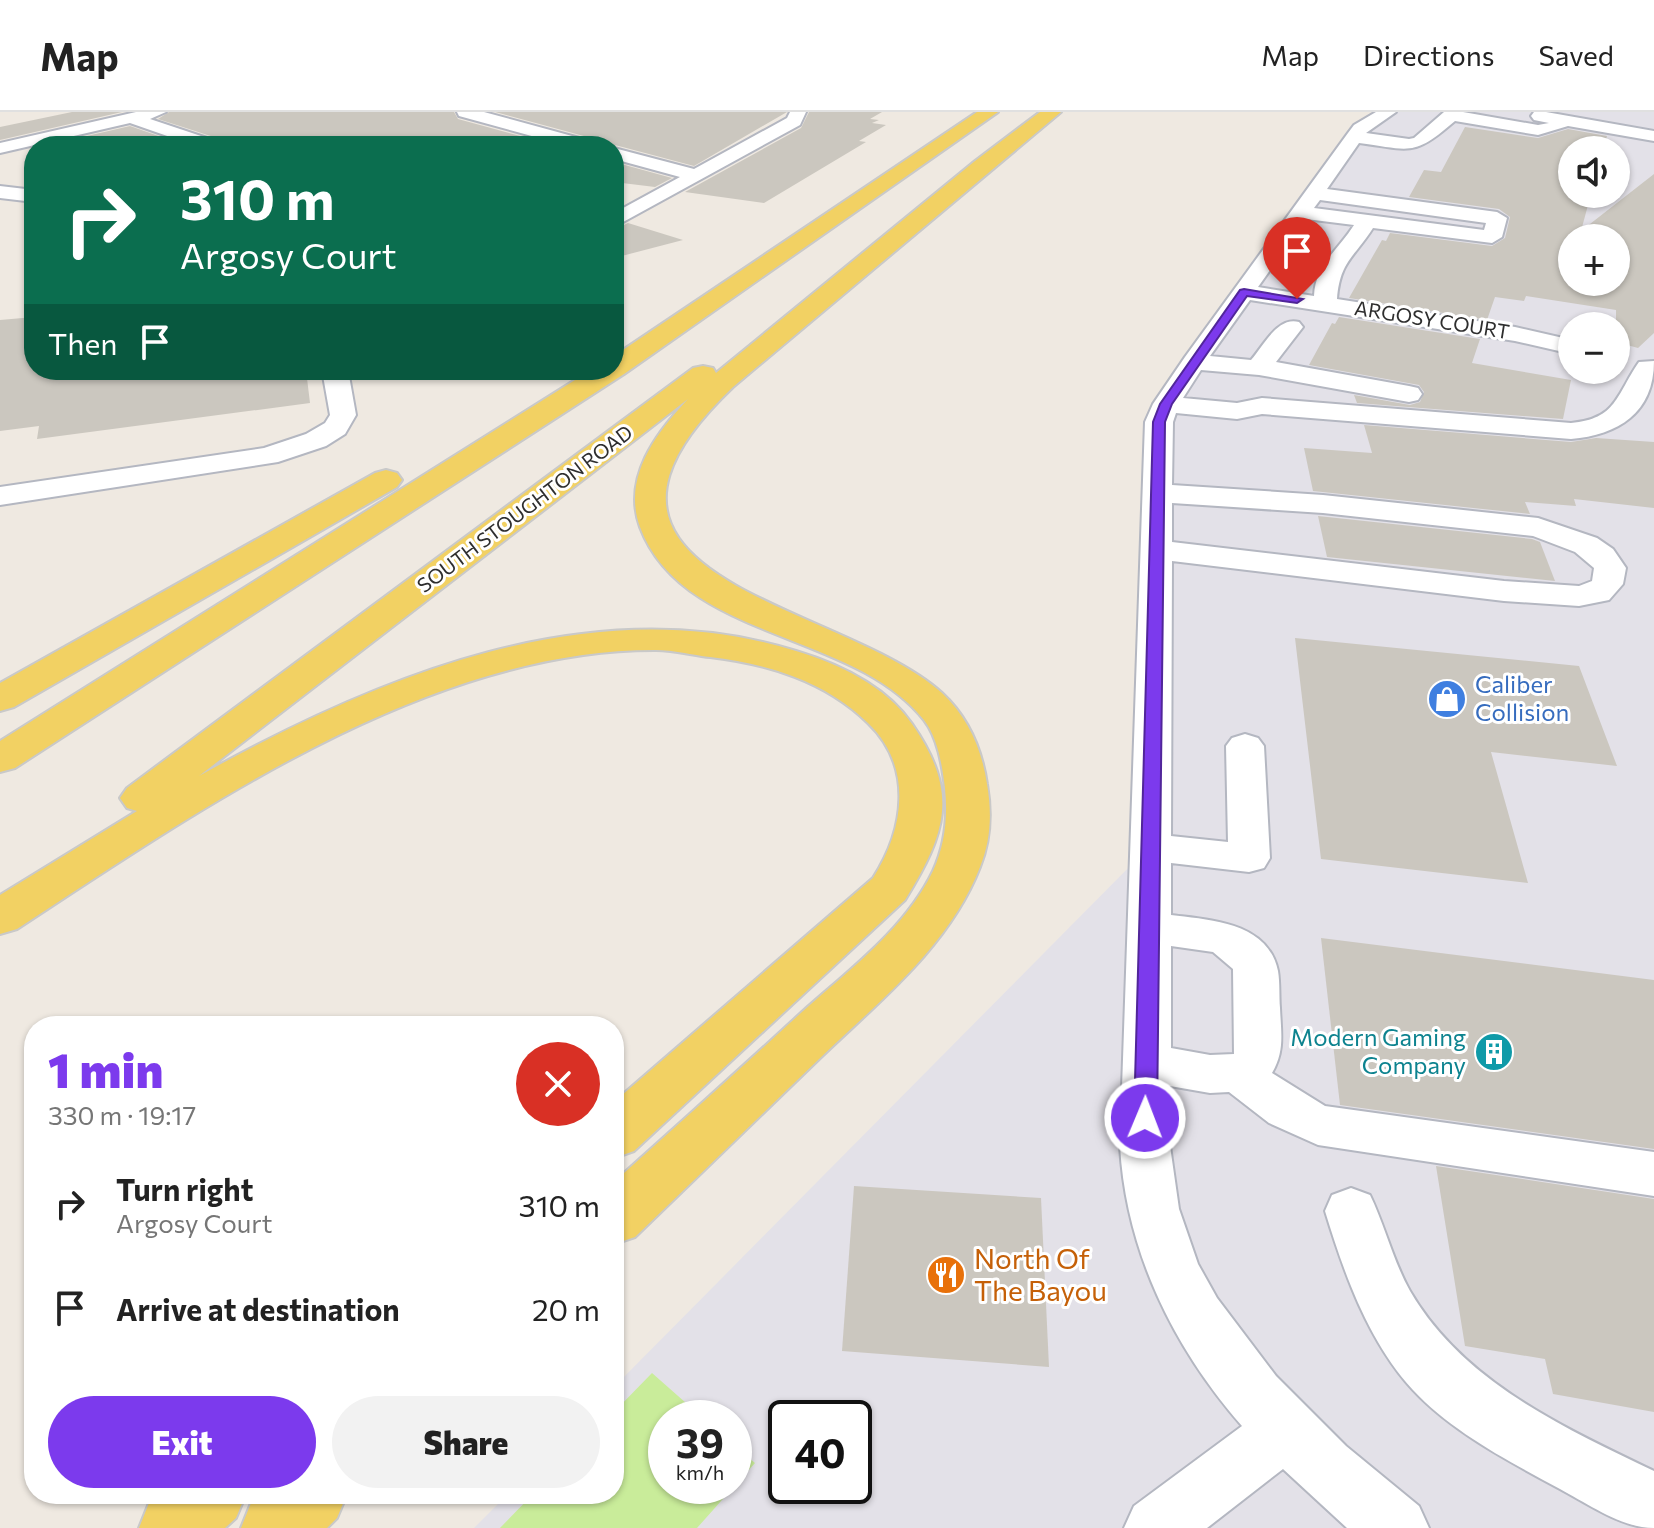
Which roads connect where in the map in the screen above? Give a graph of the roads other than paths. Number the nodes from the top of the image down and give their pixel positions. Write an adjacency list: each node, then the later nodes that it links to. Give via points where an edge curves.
1 (158, 112): 8 (street)
2 (465, 112): 12 (street)
3 (798, 112): 19 (street, via 794,121)
4 (989, 112): 27 (main road)
5 (1052, 112): 17 (main road, SOUTH STOUGHTON ROAD)
6 (1388, 112): 14 (street)
7 (1516, 112): 9 (street)
8 (131, 118): 10 (street); 11 (street)
9 (1565, 121): 13 (street); 14 (street, via 1538,130 1451,115 1436,118 1420,142)
10 (52, 136)
11 (184, 136)
12 (552, 136)
13 (1654, 136)
14 (1354, 137): 22 (street)
15 (24, 143): 16 (street)
16 (0, 148)
17 (1005, 148): 53 (main road, SOUTH STOUGHTON ROAD); 60 (main road, via 706,396 663,452 649,496 658,535 670,555 719,594 828,641 929,702 959,748 969,835 960,868 942,900 906,946)
18 (624, 156): 19 (street)
19 (695, 175): 26 (street)
20 (1392, 181): 24 (street)
21 (0, 192): 23 (street)
22 (1315, 193): 24 (street); 25 (street)
23 (24, 195)
24 (1373, 211): 24 (street, via 1497,218 1492,237); 25 (street); 29 (street, via 1326,280)
25 (1301, 212): 28 (street)
26 (624, 215)
27 (766, 264): 32 (main road); 35 (main road)
28 (1244, 292): 29 (street, ARGOSY COURT); 36 (street)
29 (1324, 303): 30 (street, ARGOSY COURT)
30 (1454, 324): 33 (street, ARGOSY COURT); 34 (street, via 1451,335 1475,348 1536,361)
31 (1291, 327): 38 (street)
32 (624, 344)
33 (1558, 344)
34 (1558, 359)
35 (624, 361)
36 (1194, 362): 38 (street); 44 (street)
37 (1643, 366): 43 (street)
38 (1259, 367): 42 (street)
39 (337, 380): 47 (street, via 343,415 335,428 316,440 268,456)
40 (562, 380): 49 (main road)
41 (595, 380): 51 (main road)
42 (1457, 401)
43 (1628, 402): 44 (street, via 1617,420 1598,430 1571,431 1262,406 1237,411); 45 (street)
44 (1166, 404): 46 (street, via 1159,422)
45 (1654, 408)
46 (1158, 493): 48 (street); 48 (street, via 1538,527 1586,545 1610,568 1607,584 1597,593 1579,596)
47 (0, 496)
48 (1157, 550): 52 (street)
49 (0, 699)
50 (1245, 746): 52 (street, via 1249,858)
51 (0, 759)
52 (1149, 847): 55 (street)
53 (0, 906)
54 (0, 917): 58 (main road, via 176,805 360,709 437,680 535,652 617,639 728,645 817,671 883,714 920,772 920,832 910,857 889,889)
55 (1149, 927): 56 (street); 57 (street, via 1219,937 1245,952 1255,968 1259,1054)
56 (1147, 1063): 57 (street, via 1210,1074); 62 (street, via 1145,1146 1158,1230 1178,1282 1214,1344)
57 (1240, 1073): 59 (street, via 1259,1092 1318,1125)
58 (624, 1126)
59 (1654, 1174)
60 (624, 1210)
61 (1351, 1211): 63 (street, via 1369,1271 1396,1322 1429,1366 1464,1397 1529,1439)
62 (1287, 1429): 66 (street); 67 (street, via 1356,1497)
63 (1654, 1502): 68 (street)
64 (302, 1504): 65 (main road)
65 (276, 1528)
66 (1156, 1528)
67 (1397, 1528)
68 (1646, 1528)

